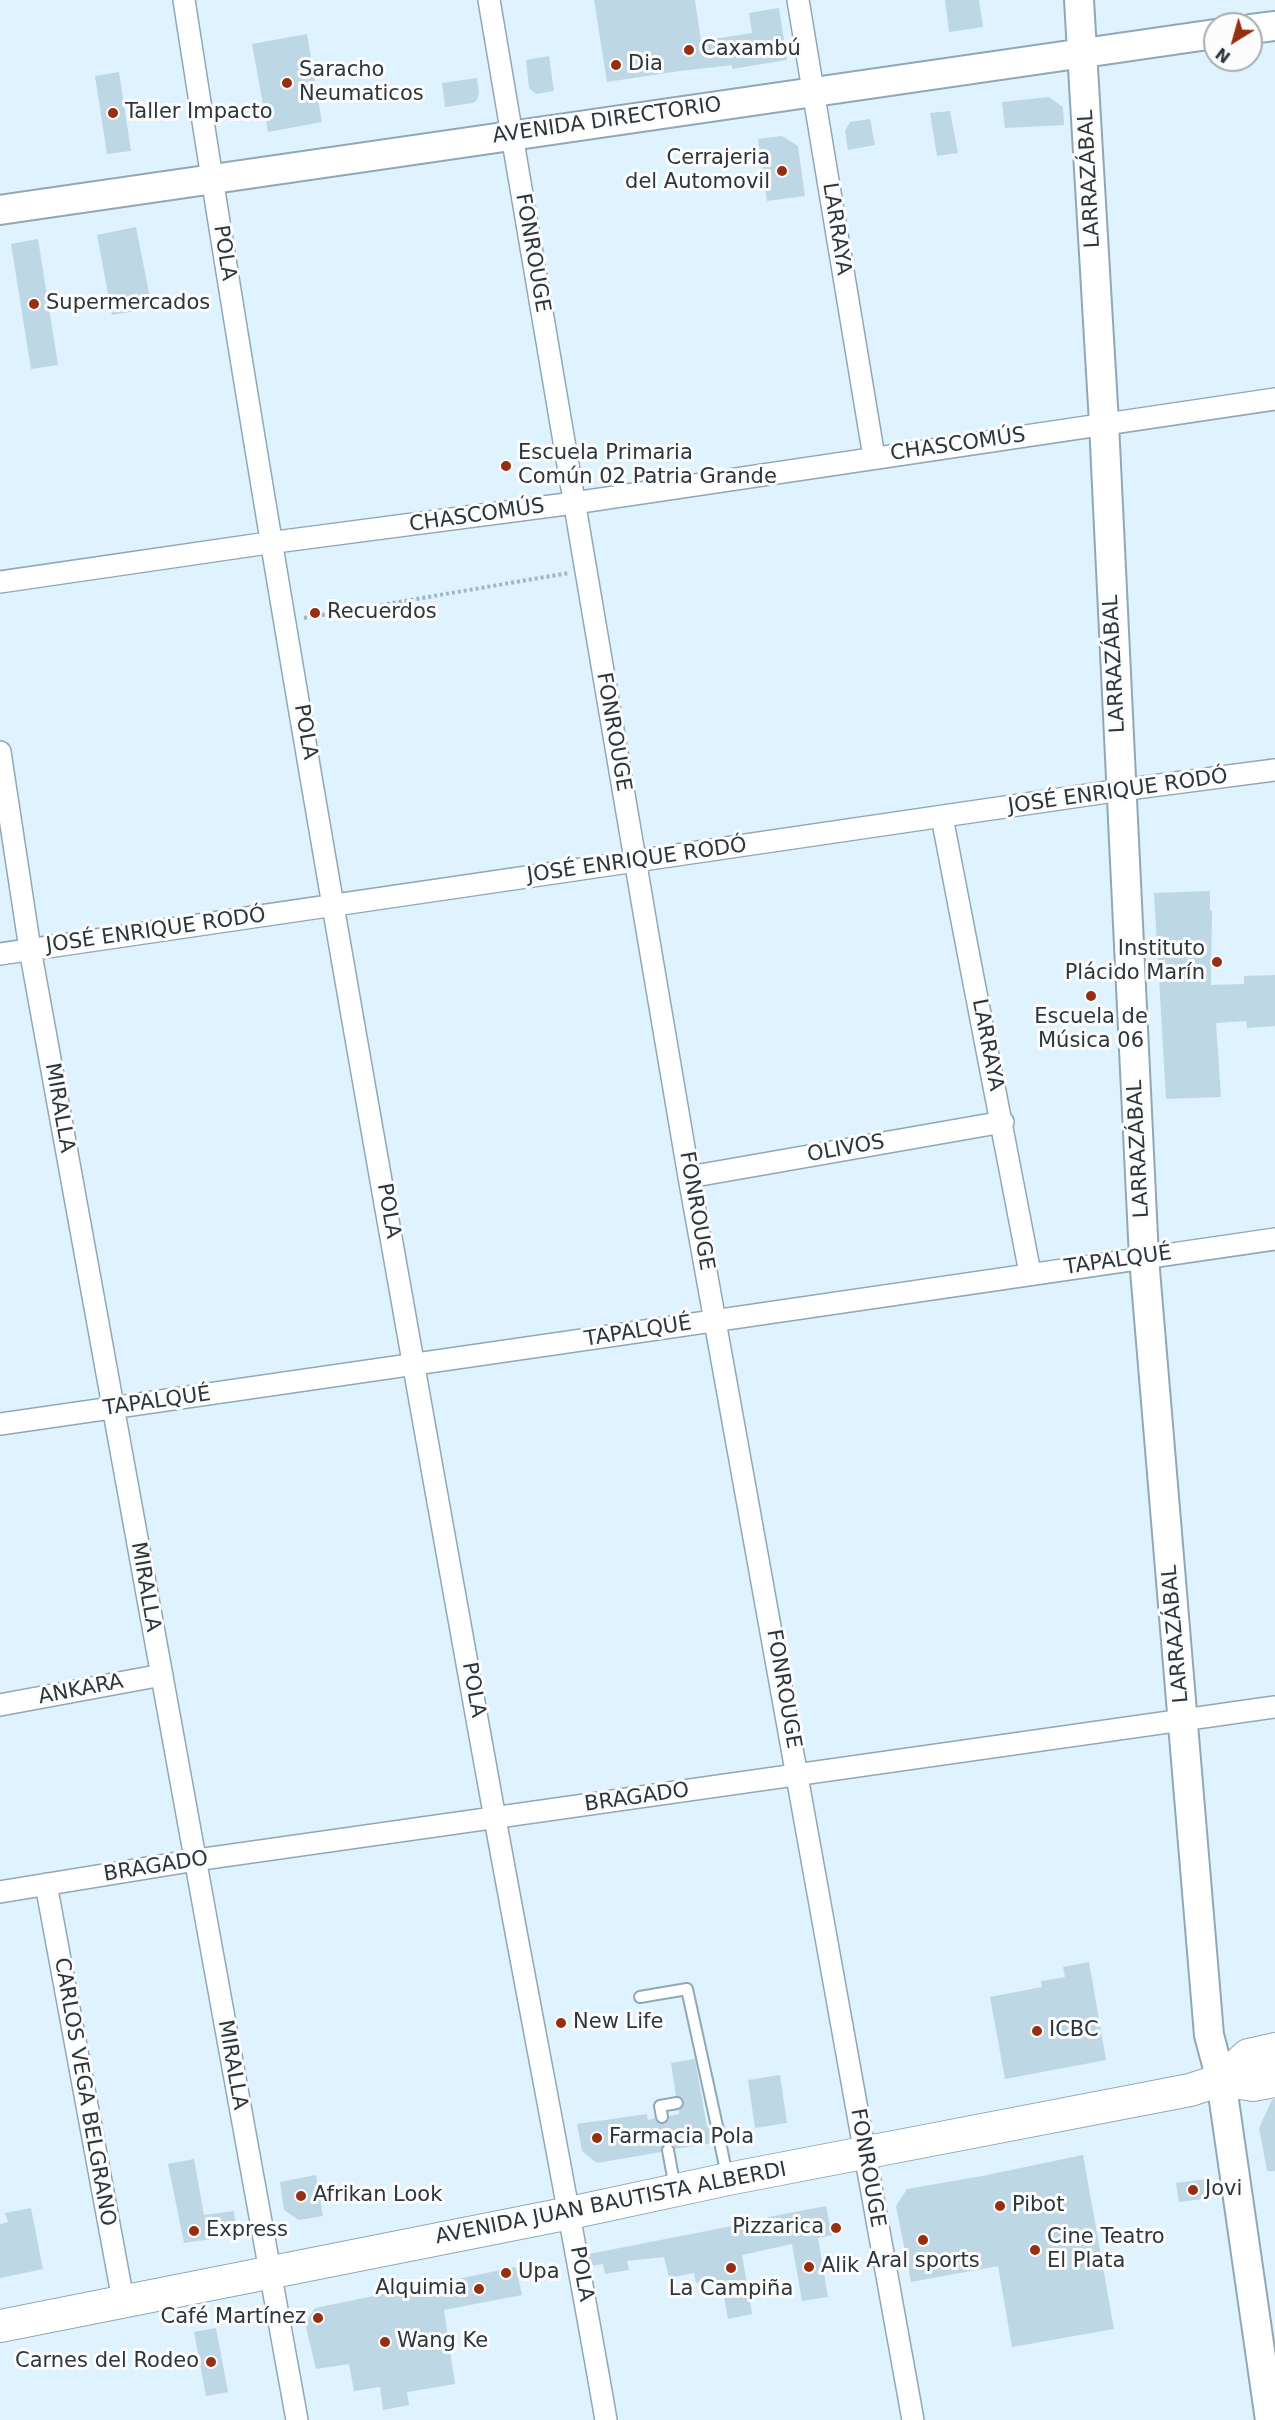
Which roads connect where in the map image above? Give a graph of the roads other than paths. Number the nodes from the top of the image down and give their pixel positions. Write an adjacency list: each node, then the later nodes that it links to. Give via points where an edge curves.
1 (184, 0): 9 (street, POLA)
2 (489, 0): 8 (street, FONROUGE)
3 (798, 0): 7 (street, LARRAYA)
4 (1079, 0): 6 (street, LARRAZÁBAL)
5 (1203, 36): 6 (street, AVENIDA DIRECTORIO)
6 (1083, 53): 7 (street, AVENIDA DIRECTORIO); 12 (street, LARRAZÁBAL)
7 (814, 91): 8 (street, AVENIDA DIRECTORIO); 13 (street, LARRAYA)
8 (512, 135): 9 (street, AVENIDA DIRECTORIO); 14 (street, FONROUGE)
9 (212, 180): 10 (street, AVENIDA DIRECTORIO); 15 (street, POLA)
10 (0, 210)
11 (1275, 399): 12 (street, CHASCOMÚS)
12 (1104, 423): 13 (street, CHASCOMÚS); 19 (street, LARRAZÁBAL)
13 (874, 457): 14 (street, CHASCOMÚS)
14 (574, 503): 15 (street, CHASCOMÚS); 21 (street, FONROUGE)
15 (271, 543): 16 (street, CHASCOMÚS); 22 (street, POLA)
16 (0, 582)
17 (0, 752): 23 (street, MIRALLA)
18 (1275, 770): 19 (street, JOSÉ ENRIQUE RODÓ)
19 (1121, 790): 20 (street, JOSÉ ENRIQUE RODÓ); 28 (street, LARRAZÁBAL)
20 (942, 817): 21 (street, JOSÉ ENRIQUE RODÓ); 25 (street, LARRAYA)
21 (636, 861): 22 (street, JOSÉ ENRIQUE RODÓ); 26 (street, FONROUGE)
22 (335, 906): 23 (street, JOSÉ ENRIQUE RODÓ); 31 (street, POLA)
23 (30, 949): 24 (street, JOSÉ ENRIQUE RODÓ); 32 (street, MIRALLA)
24 (0, 954)
25 (1002, 1122): 26 (street, OLIVOS); 29 (street, LARRAYA)
26 (689, 1177): 30 (street, FONROUGE)
27 (1275, 1239): 28 (street, TAPALQUÉ)
28 (1144, 1258): 29 (street, TAPALQUÉ); 37 (street, LARRAZÁBAL)
29 (1030, 1273): 30 (street, TAPALQUÉ)
30 (715, 1320): 31 (street, TAPALQUÉ); 38 (street, FONROUGE)
31 (415, 1365): 32 (street, TAPALQUÉ); 39 (street, POLA)
32 (113, 1409): 33 (street, TAPALQUÉ); 34 (street, MIRALLA)
33 (0, 1424)
34 (162, 1674): 35 (street, ANKARA); 40 (street, MIRALLA)
35 (0, 1705)
36 (1275, 1707): 37 (street, BRAGADO)
37 (1183, 1718): 38 (street, BRAGADO); 45 (street, LARRAZÁBAL, via 1209,2035)
38 (798, 1775): 39 (street, BRAGADO); 52 (street, FONROUGE)
39 (495, 1818): 40 (street, BRAGADO); 55 (street, POLA)
40 (196, 1860): 41 (street, BRAGADO); 56 (street, MIRALLA)
41 (46, 1884): 42 (street, BRAGADO); 57 (street, CARLOS VEGA BELGRANO)
42 (0, 1892)
43 (640, 1997): 49 (lane, via 687,1989 706,2098)
44 (1275, 2049): 45 (main road, AVENIDA JUAN BAUTISTA ALBERDI, via 1248,2055)
45 (1221, 2080): 46 (main road, AVENIDA JUAN BAUTISTA ALBERDI, via 1253,2085); 52 (main road, AVENIDA JUAN BAUTISTA ALBERDI, via 1190,2090); 62 (street, LARRAZÁBAL)
46 (1275, 2081)
47 (677, 2103): 48 (lane, via 660,2106)
48 (662, 2117)
49 (717, 2126)
50 (720, 2142): 53 (lane)
51 (668, 2151): 54 (lane)
52 (865, 2154): 53 (main road, AVENIDA JUAN BAUTISTA ALBERDI); 61 (street, FONROUGE)
53 (728, 2179): 54 (main road, AVENIDA JUAN BAUTISTA ALBERDI)
54 (676, 2190): 55 (main road, AVENIDA JUAN BAUTISTA ALBERDI)
55 (570, 2213): 56 (main road, AVENIDA JUAN BAUTISTA ALBERDI); 60 (street, POLA)
56 (270, 2273): 57 (main road, AVENIDA JUAN BAUTISTA ALBERDI); 59 (street, MIRALLA)
57 (123, 2300): 58 (main road, AVENIDA JUAN BAUTISTA ALBERDI)
58 (0, 2326)
59 (297, 2420)
60 (606, 2420)
61 (913, 2420)
62 (1270, 2420)

